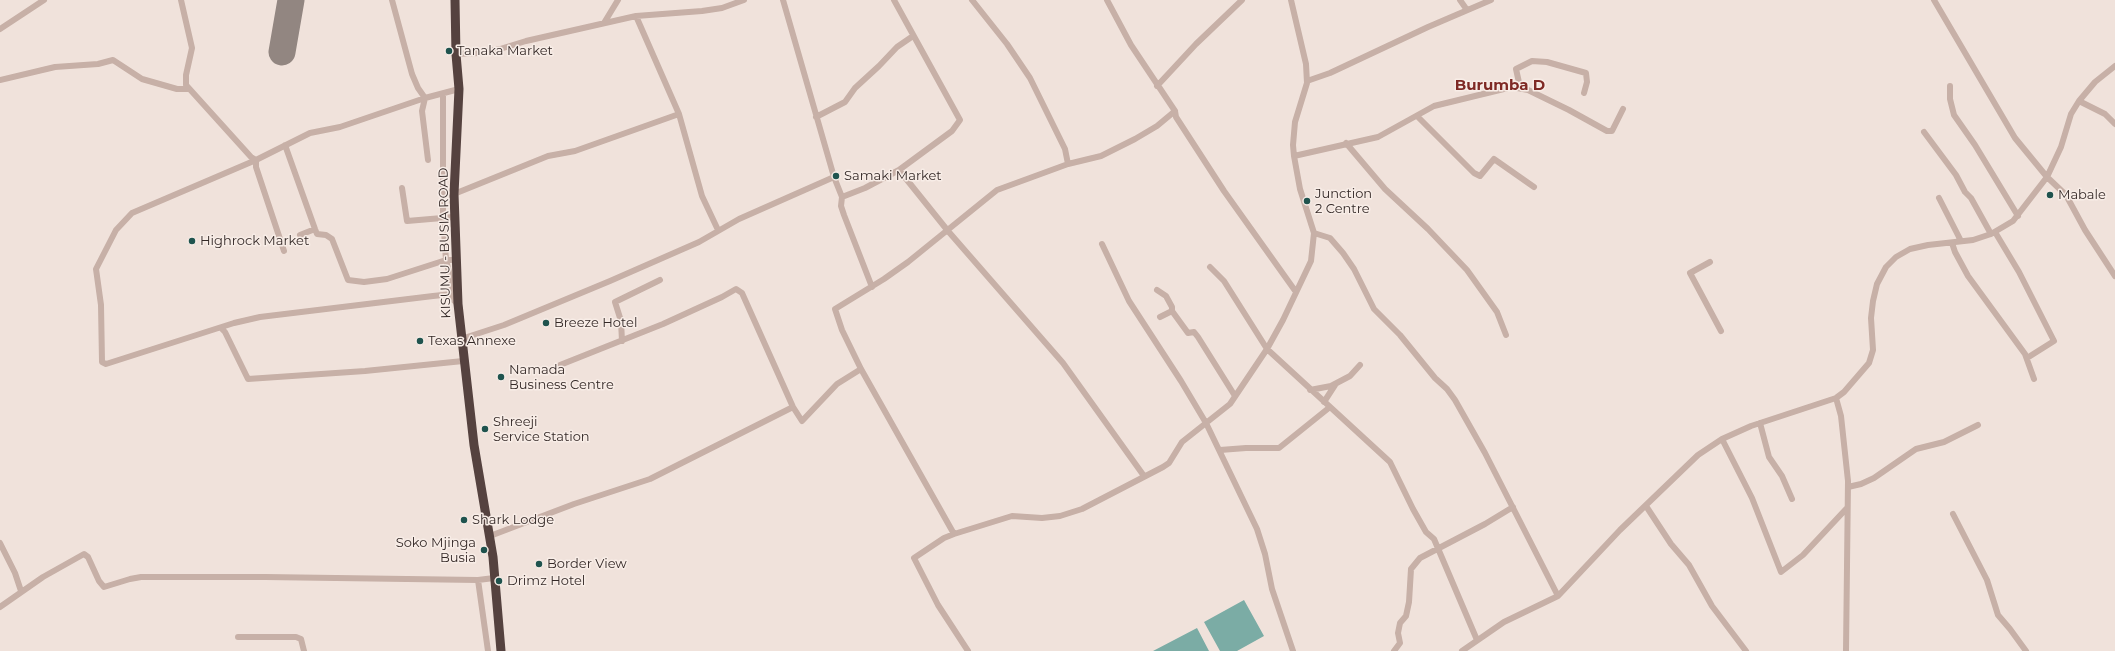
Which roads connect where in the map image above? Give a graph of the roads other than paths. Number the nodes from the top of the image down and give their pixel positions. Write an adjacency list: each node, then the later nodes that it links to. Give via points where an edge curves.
1 (181, 0): 28 (street, via 192,48 185,81)
2 (392, 0): 32 (street, via 412,74)
3 (456, 0): 21 (highway, KISUMU - BUSIA ROAD)
4 (618, 0): 18 (street)
5 (744, 0): 17 (street, via 722,8 702,11)
6 (783, 0): 38 (street)
7 (894, 0): 20 (street)
8 (972, 0): 46 (street, via 1030,78 1065,149)
9 (1107, 0): 25 (street)
10 (1242, 0): 25 (street)
11 (1291, 0): 24 (street, via 1306,64)
12 (1460, 0): 16 (street)
13 (1934, 0): 49 (street, via 2004,121)
14 (40, 1): 19 (street)
15 (1488, 1): 16 (street)
16 (1467, 10): 24 (street, via 1330,73)
17 (636, 16): 18 (street); 36 (street)
18 (604, 23): 21 (street, via 500,49)
19 (0, 28)
20 (913, 36): 38 (street, via 897,47 855,88 846,102); 47 (street, via 960,120 952,131)
21 (456, 54): 29 (highway, KISUMU - BUSIA ROAD)
22 (2115, 66): 33 (street, via 2095,82)
23 (0, 80): 28 (street, via 55,67 98,64 113,60 142,79 177,89)
24 (1307, 81): 43 (street, via 1295,122)
25 (1157, 86): 35 (street)
26 (1950, 86): 56 (street, via 1954,115)
27 (1520, 87): 30 (street, via 1516,69 1532,61 1547,62 1586,73); 34 (street, via 1607,131 1612,130); 37 (street, via 1434,106)
28 (189, 89): 44 (street)
29 (459, 89): 31 (street); 52 (highway, KISUMU - BUSIA ROAD)
30 (1584, 93)
31 (443, 94): 32 (street); 57 (street)
32 (425, 98): 42 (street, via 340,127 310,133); 45 (street, via 422,111)
33 (2080, 101): 39 (street, via 2105,114); 49 (street, via 2071,114 2061,147)
34 (1623, 109)
35 (1175, 111): 46 (street, via 1135,140 1101,156); 76 (street, via 1176,117 1224,191)
36 (679, 114): 52 (street, via 575,151 548,156); 59 (street, via 702,196)
37 (1417, 116): 41 (street, via 1378,137); 50 (street, via 1474,173 1480,176 1494,160)
38 (816, 117): 48 (street)
39 (2115, 124)
40 (1924, 132): 62 (street, via 1956,175)
41 (1346, 143): 43 (street); 83 (street, via 1385,189 1467,270 1497,312)
42 (285, 145): 44 (street); 58 (street)
43 (1294, 156): 61 (street, via 1300,189)
44 (256, 160): 67 (street, via 256,167); 81 (street, via 180,191 129,216 109,241 96,269 101,305 100,358 103,363)
45 (428, 160)
46 (1068, 164): 60 (street, via 997,190)
47 (899, 170): 53 (street); 60 (street)
48 (834, 177): 53 (street); 59 (street)
49 (2047, 177): 56 (street); 72 (street, via 2066,195 2086,233)
50 (1534, 187)
51 (402, 188): 57 (street, via 407,222)
52 (454, 194): 55 (highway, KISUMU - BUSIA ROAD)
53 (842, 197): 74 (street, via 844,215)
54 (1939, 198): 64 (street)
55 (454, 216): 57 (street); 69 (highway, KISUMU - BUSIA ROAD)
56 (2018, 216): 62 (street)
57 (443, 217): 68 (street)
58 (314, 229): 63 (street); 68 (street, via 317,234 332,239 348,280 364,282 387,279)
59 (718, 230): 84 (street, via 699,242 597,287 504,325)
60 (948, 230): 74 (street); 105 (street, via 1063,363)
61 (1314, 233): 76 (street, via 1311,261); 109 (street, via 1330,238 1343,253 1374,309 1447,389)
62 (1993, 233): 64 (street); 87 (street, via 2019,272 2054,341)
63 (300, 235)
64 (1961, 241): 65 (street)
65 (1952, 242): 87 (street, via 1968,276); 96 (street, via 1910,249 1886,267 1877,284 1873,301 1873,350 1869,364)
66 (1102, 244): 100 (street, via 1129,301)
67 (284, 251)
68 (446, 260): 69 (street); 77 (street)
69 (456, 260): 78 (highway, KISUMU - BUSIA ROAD)
70 (1710, 262): 82 (street, via 1690,273)
71 (1210, 267): 86 (street, via 1224,281)
72 (2115, 276)
73 (660, 280): 85 (street, via 615,302 621,321)
74 (872, 287): 91 (street, via 834,309)
75 (1156, 290): 79 (street, via 1166,296)
76 (1296, 292): 86 (street)
77 (452, 294): 78 (street, via 452,299); 81 (street, via 401,298 266,316)
78 (458, 304): 84 (highway, KISUMU - BUSIA ROAD)
79 (1172, 311): 80 (street); 95 (street, via 1188,333 1194,332 1198,337)
80 (1160, 317)
81 (220, 328): 88 (street, via 225,332 248,379)
82 (1722, 331)
83 (1506, 335)
84 (461, 339): 88 (highway, KISUMU - BUSIA ROAD)
85 (622, 341): 89 (street); 98 (street, via 739,289)
86 (1266, 349): 94 (street); 95 (street)
87 (2026, 358): 92 (street)
88 (463, 361): 113 (highway, KISUMU - BUSIA ROAD)
89 (560, 365)
90 (1360, 365): 93 (street, via 1350,376)
91 (861, 369): 98 (street, via 837,384 804,420 802,421); 112 (street)
92 (2034, 379)
93 (1340, 381): 94 (street, via 1331,386); 97 (street)
94 (1310, 390): 97 (street)
95 (1235, 396): 100 (street, via 1230,404)
96 (1836, 398): 101 (street); 106 (street, via 1841,416)
97 (1324, 402): 99 (street)
98 (793, 407): 113 (street, via 650,479)
99 (1330, 407): 104 (street, via 1279,448); 115 (street, via 1387,458 1426,532 1434,539)
100 (1206, 423): 104 (street); 105 (street, via 1182,442 1169,463)
101 (1760, 423): 103 (street); 107 (street, via 1769,457 1782,476)
102 (1978, 425): 106 (street, via 1944,442 1916,449 1874,478)
103 (1722, 439): 108 (street, via 1698,455); 110 (street, via 1752,498 1781,572 1803,555)
104 (1220, 450): 127 (street, via 1262,542 1272,589)
105 (1144, 476): 112 (street, via 1082,509 1060,516 1012,516)
106 (1848, 487): 110 (street)
107 (1792, 499)
108 (1646, 506): 119 (street); 130 (street, via 1671,544 1686,560 1712,606)
109 (1513, 507): 115 (street); 119 (street)
110 (1847, 508): 131 (street)
111 (1953, 514): 132 (street, via 1986,580 1998,615)
112 (954, 534): 126 (street, via 913,560)
113 (490, 536): 116 (highway, KISUMU - BUSIA ROAD)
114 (0, 543): 118 (street)
115 (1439, 549): 122 (street); 128 (street, via 1420,558 1411,569 1409,602 1406,616 1400,623 1400,643)
116 (494, 578): 117 (street); 125 (highway, KISUMU - BUSIA ROAD)
117 (478, 580): 118 (street, via 147,577 130,578 104,587 84,554); 124 (street)
118 (21, 591): 120 (street)
119 (1558, 596): 122 (street, via 1504,622)
120 (0, 606)
121 (238, 637): 123 (street, via 296,637 301,639)
122 (1477, 640): 129 (street)
123 (304, 651)
124 (488, 651)
125 (501, 651)
126 (968, 651)
127 (1293, 651)
128 (1394, 651)
129 (1462, 651)
130 (1746, 651)
131 (1846, 651)
132 (2026, 651)

